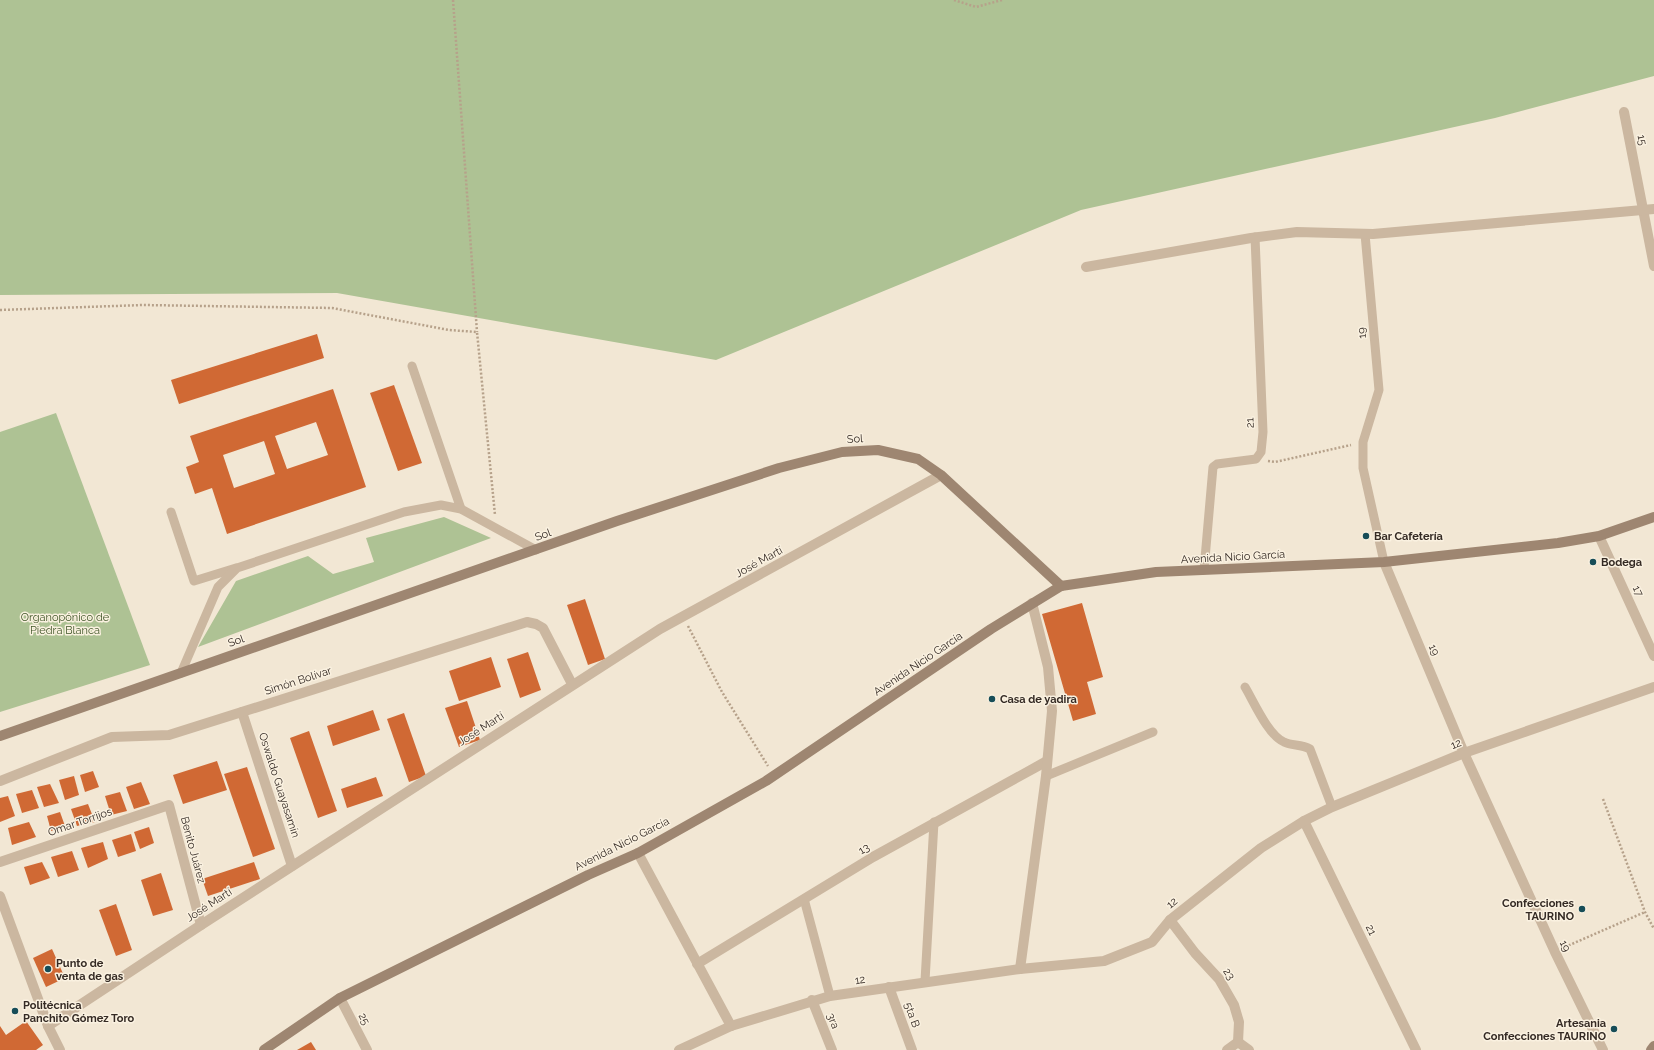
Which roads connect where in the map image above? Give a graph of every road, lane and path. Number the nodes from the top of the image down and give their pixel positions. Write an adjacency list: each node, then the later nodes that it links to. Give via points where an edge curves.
1 (453, 0): 12 (path)
2 (954, 0): 3 (path, via 976,7)
3 (1002, 0)
4 (1624, 112): 6 (street, 15)
5 (1654, 208): 6 (street)
6 (1643, 211): 7 (street); 9 (street, 15)
7 (1365, 234): 8 (street, via 1297,232); 14 (lane, 19, via 1379,390)
8 (1255, 237): 10 (street); 15 (lane, 21, via 1263,432 1261,452)
9 (1654, 266)
10 (1086, 267)
11 (0, 310): 12 (path, via 143,305 332,308 449,330)
12 (477, 332): 20 (path)
13 (412, 366): 17 (lane)
14 (1363, 442): 15 (path, via 1275,462); 23 (lane, 19, via 1363,468)
15 (1256, 459): 25 (lane, via 1217,464 1213,467)
16 (941, 475): 22 (street, Sol, via 918,459 878,450 842,452 779,468); 26 (street, Sol); 28 (street, José Martí)
17 (461, 509): 20 (lane); 24 (lane, via 441,506 404,512)
18 (171, 512): 24 (lane, via 194,581)
19 (1654, 517): 21 (street, Avenida Nicio García)
20 (496, 528): 22 (lane)
21 (1599, 536): 23 (street, Avenida Nicio García, via 1558,543); 29 (street, 17)
22 (536, 550): 30 (street, Sol)
23 (1384, 562): 25 (street, Avenida Nicio García); 37 (street, 19)
24 (237, 568): 30 (lane, via 218,587)
25 (1204, 570): 26 (street, Avenida Nicio García, via 1156,572)
26 (1061, 586): 27 (street, Avenida Nicio García)
27 (1032, 603): 38 (street, via 1048,667 1052,712); 39 (street, Avenida Nicio García)
28 (683, 617): 31 (street, José Martí); 39 (path, via 722,692)
29 (1654, 656)
30 (181, 673): 36 (street, Sol)
31 (572, 684): 34 (street, Simón Bolívar, via 543,628 527,622); 49 (street, José Martí)
32 (1245, 687): 44 (lane, via 1274,736 1284,743 1303,745 1310,749)
33 (1654, 687): 37 (street, 12)
34 (242, 712): 41 (street, Simón Bolívar, via 169,735 112,737); 49 (street, Oswaldo Guayasamín)
35 (1153, 732): 40 (lane)
36 (0, 736)
37 (1464, 753): 44 (street, 12); 56 (street, 19)
38 (1047, 761): 40 (street); 46 (street, 13)
39 (774, 775): 47 (street, Avenida Nicio García)
40 (1046, 776): 58 (street)
41 (0, 780)
42 (1603, 799): 52 (path)
43 (169, 805): 48 (street, Omar Torrijos); 54 (street, Benito Juárez)
44 (1332, 807): 45 (street, 12)
45 (1304, 821): 53 (street, 12, via 1260,848); 76 (street, 21)
46 (934, 822): 51 (street, 13); 59 (lane)
47 (638, 853): 57 (street); 62 (street, Avenida Nicio García, via 588,875)
48 (0, 862)
49 (292, 866): 54 (street, José Martí)
50 (0, 896): 64 (street)
51 (804, 899): 57 (street, 13); 61 (lane)
52 (1645, 912): 55 (path); 56 (path)
53 (1170, 920): 58 (street, 12, via 1152,942 1104,961); 66 (street, 23, via 1219,979 1234,1005 1239,1022)
54 (201, 925): 64 (street, José Martí)
55 (1654, 929)
56 (1555, 952): 77 (street, 19)
57 (697, 964): 65 (street)
58 (1020, 969): 59 (street, 12)
59 (925, 981): 60 (street, 12)
60 (889, 987): 61 (street, 12); 73 (street, 5ta B)
61 (830, 996): 63 (street, 12)
62 (340, 998): 69 (street, Avenida Nicio García); 70 (street, 25)
63 (812, 1000): 65 (street, 12); 72 (street, 3ra)
64 (48, 1026): 68 (street)
65 (731, 1026): 71 (street, 12)
66 (1238, 1042): 74 (street); 75 (street)
67 (1654, 1046): 78 (street)
68 (60, 1050)
69 (264, 1050)
70 (367, 1050)
71 (680, 1050)
72 (832, 1050)
73 (912, 1050)
74 (1227, 1050)
75 (1249, 1050)
76 (1416, 1050)
77 (1603, 1050)
78 (1651, 1050)

